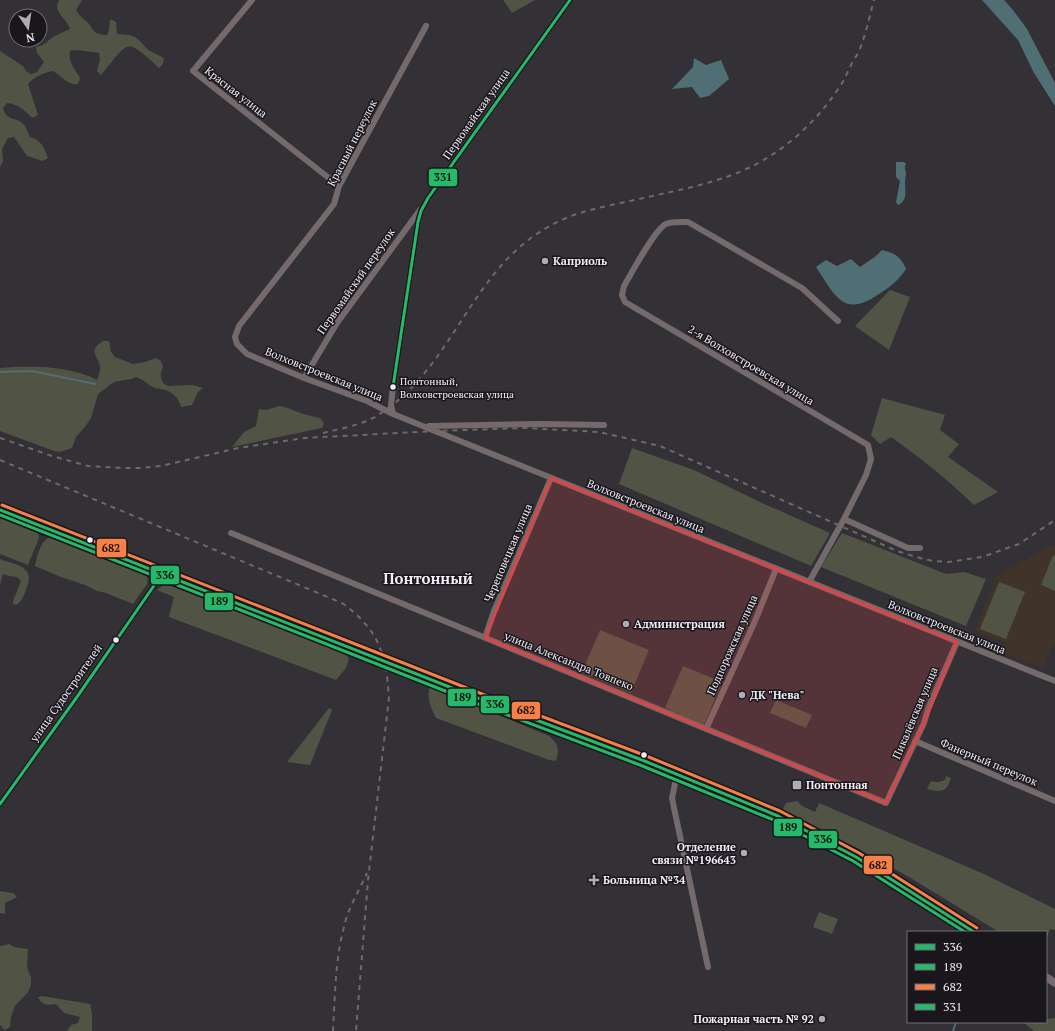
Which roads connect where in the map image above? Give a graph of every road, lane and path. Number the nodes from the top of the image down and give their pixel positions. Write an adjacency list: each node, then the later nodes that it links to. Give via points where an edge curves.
1 (252, 0): 4 (street, Красная улица, via 193,71)
2 (570, 0): 5 (street, Первомайская улица)
3 (426, 26): 4 (street, Красный переулок)
4 (339, 186): 7 (street, Красный переулок, via 334,204 239,326)
5 (428, 198): 8 (street, Первомайский переулок, via 337,323); 9 (street, Первомайская улица, via 418,222 392,387 391,405)
6 (838, 321): 14 (street, 2-я Волховстроевская улица, via 802,288 688,222 665,224 657,232 624,286 622,295 625,302 868,445 870,459 866,474)
7 (236, 341): 8 (street, Волховстроевская улица, via 247,354)
8 (304, 378): 9 (street, Волховстроевская улица, via 367,401)
9 (394, 414): 11 (street, Волховстроевская улица)
10 (604, 425): 11 (street)
11 (425, 426): 12 (street, Волховстроевская улица)
12 (551, 478): 17 (street, Волховстроевская улица); 20 (street, Череповецкая улица)
13 (0, 510): 18 (main road)
14 (844, 519): 16 (street, via 908,548); 19 (street)
15 (231, 533): 20 (street, улица Александра Товпеко)
16 (920, 548)
17 (776, 569): 19 (street, Волховстроевская улица); 23 (street, Подпорожская улица)
18 (162, 574): 25 (main road); 28 (street, улица Судостроителей)
19 (809, 582): 21 (street, Волховстроевская улица)
20 (485, 638): 23 (street, улица Александра Товпеко)
21 (957, 642): 22 (street, Волховстроевская улица); 24 (street, Пикалёвская улица)
22 (1055, 681)
23 (706, 729): 26 (street, улица Александра Товпеко, via 886,803)
24 (916, 740): 26 (street, Пикалёвская улица); 27 (street, Фанерный переулок)
25 (677, 774): 29 (main road, via 814,833); 30 (street, via 672,798)
26 (891, 790)
27 (1055, 801)
28 (0, 804)
29 (972, 931)
30 (708, 967)

